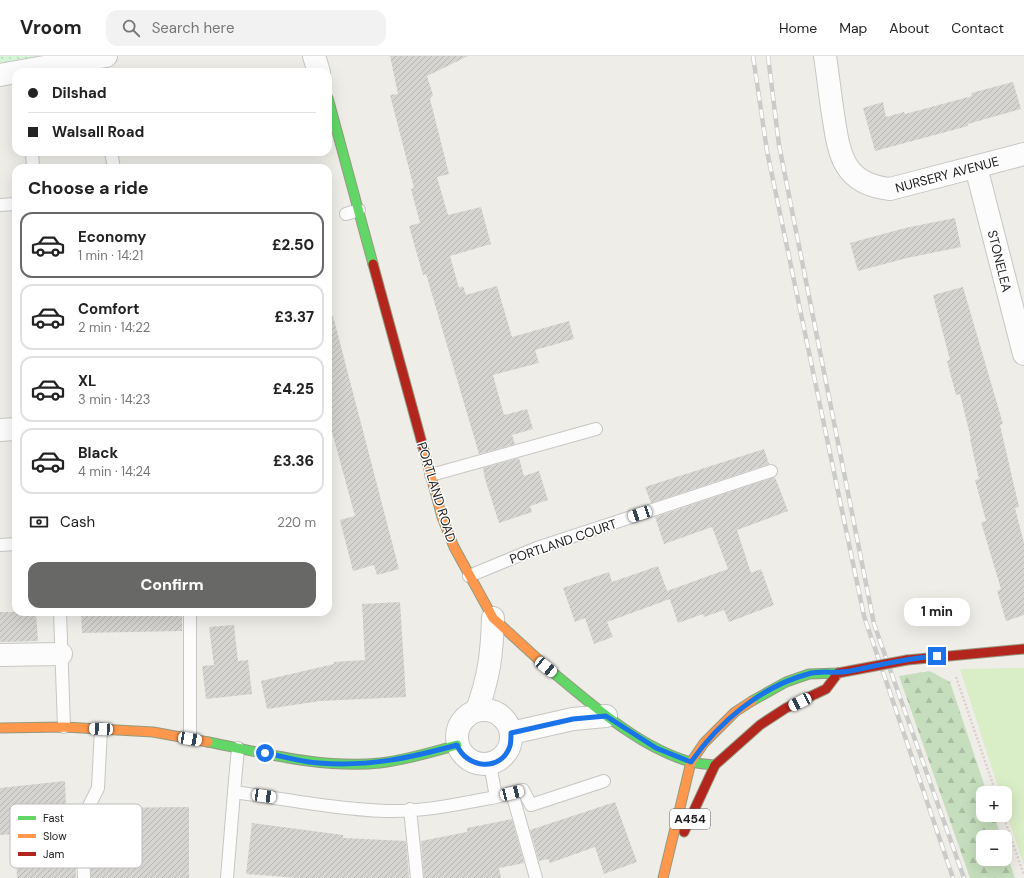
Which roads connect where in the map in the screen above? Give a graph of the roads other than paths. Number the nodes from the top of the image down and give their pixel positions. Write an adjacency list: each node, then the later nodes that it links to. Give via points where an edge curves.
1 (314, 56): 5 (street)
2 (825, 56): 12 (street, NURSERY AVENUE, via 839,152 851,172 861,181 876,188 890,189)
3 (99, 62): 4 (street)
4 (49, 68)
5 (318, 68)
6 (12, 73): 7 (street)
7 (0, 75)
8 (332, 112): 9 (street, PORTLAND ROAD)
9 (341, 143): 10 (lane); 15 (street, PORTLAND ROAD)
10 (332, 145)
11 (1024, 154): 12 (street, NURSERY AVENUE)
12 (976, 167): 17 (street, STONELEA)
13 (12, 204): 14 (lane)
14 (0, 205)
15 (359, 210): 16 (lane); 22 (street, PORTLAND ROAD)
16 (346, 214)
17 (1024, 354)
18 (12, 428): 20 (street)
19 (596, 428): 22 (lane)
20 (0, 430)
21 (771, 471): 25 (lane, PORTLAND COURT, via 537,548)
22 (431, 475): 25 (street, PORTLAND ROAD, via 442,517)
23 (12, 544): 24 (lane)
24 (0, 545)
25 (469, 576): 28 (street, PORTLAND ROAD)
26 (60, 616): 30 (lane)
27 (190, 616): 39 (lane)
28 (493, 618): 33 (street, via 492,651 487,683); 34 (street, PORTLAND ROAD, via 546,667)
29 (1024, 649): 32 (street, A454, bridge, via 907,660)
30 (61, 654): 31 (street); 35 (lane)
31 (0, 655)
32 (838, 674): 42 (street, A454, via 809,674 786,682 762,695 735,712 721,725); 44 (street, A454, via 826,689 786,708 760,725)
33 (477, 710): 38 (street, via 498,714 506,720); 40 (street, via 460,722)
34 (606, 716): 38 (street, via 573,719); 42 (street, PORTLAND ROAD, via 656,748)
35 (64, 727): 36 (street); 37 (street)
36 (0, 728)
37 (101, 729): 39 (street, via 153,732); 49 (lane, via 98,788)
38 (511, 733): 43 (street, via 506,754)
39 (190, 739): 41 (street)
40 (457, 745): 41 (street, via 408,758 358,764 318,763); 43 (street, via 471,762)
41 (238, 748): 46 (lane)
42 (691, 762): 44 (street, PORTLAND ROAD); 52 (street, A454)
43 (490, 764): 48 (lane)
44 (715, 766): 52 (street, A454)
45 (604, 781): 47 (lane, via 531,805 523,790)
46 (234, 792): 50 (lane, via 338,807); 54 (lane)
47 (512, 793): 48 (lane); 56 (lane)
48 (496, 797): 50 (lane, via 443,808)
49 (90, 804)
50 (410, 810): 55 (lane)
51 (84, 868): 53 (lane)
52 (664, 875)
53 (84, 878)
54 (227, 878)
55 (417, 878)
56 (536, 878)

